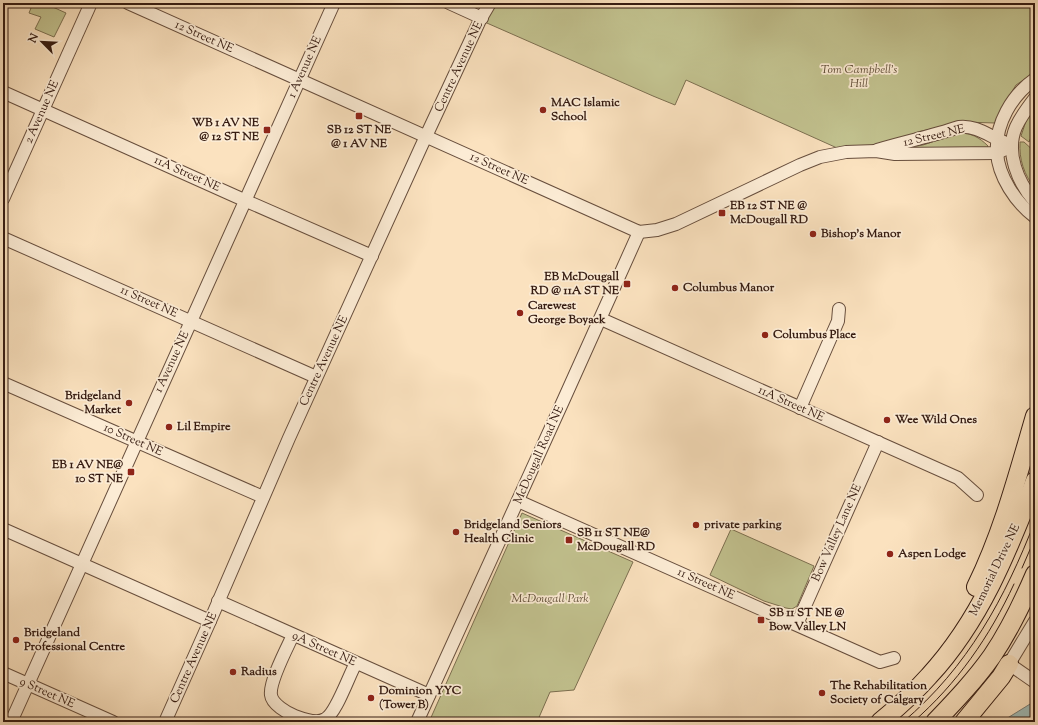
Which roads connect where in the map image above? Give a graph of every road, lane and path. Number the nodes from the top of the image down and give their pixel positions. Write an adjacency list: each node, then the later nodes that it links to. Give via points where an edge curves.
1 (91, 3): 11 (street, 2 Avenue NE)
2 (128, 3): 7 (street, 12 Street NE)
3 (334, 3): 7 (street, 1 Avenue NE)
4 (449, 3): 6 (street)
5 (490, 3): 6 (street, Centre Avenue NE)
6 (482, 18): 12 (street, Centre Avenue NE)
7 (300, 80): 12 (street, 12 Street NE); 18 (street, 1 Avenue NE)
8 (1035, 80): 13 (street, via 1011,103)
9 (3, 92): 11 (street, 11A Street NE)
10 (1035, 98): 14 (street, via 1016,127)
11 (43, 110): 17 (street, 2 Avenue NE); 18 (street, 11A Street NE)
12 (426, 137): 21 (street, 12 Street NE); 23 (street, Centre Avenue NE)
13 (997, 140): 14 (street, 12 Street NE); 15 (street, 12 Street NE, via 966,126); 16 (street)
14 (1012, 146): 16 (street); 19 (street, via 1019,179 1025,192)
15 (876, 151): 16 (street, 12 Street NE, via 895,154); 21 (street, 12 Street NE, via 846,152 820,157 676,224)
16 (997, 153): 20 (street, via 1005,180 1018,200)
17 (3, 199)
18 (246, 200): 23 (street, 11A Street NE); 26 (street, 1 Avenue NE)
19 (1035, 202)
20 (1035, 217)
21 (639, 232): 25 (street, McDougall Road NE)
22 (3, 238): 26 (street, 11 Street NE)
23 (372, 256): 27 (street, Centre Avenue NE)
24 (839, 309): 29 (street, via 838,321)
25 (601, 319): 29 (street, 11A Street NE); 36 (street, McDougall Road NE)
26 (191, 321): 27 (street, 11 Street NE); 31 (street, 1 Avenue NE)
27 (316, 377): 35 (street, Centre Avenue NE)
28 (3, 383): 31 (street, 10 Street NE)
29 (800, 408): 32 (street, 11A Street NE)
30 (1035, 416): 47 (highway, via 1007,512 992,551 968,604 941,648)
31 (136, 442): 35 (street, 10 Street NE); 38 (street, 1 Avenue NE)
32 (878, 442): 34 (street, 11A Street NE, via 958,478); 43 (street, Bow Valley Lane NE)
33 (1035, 482): 47 (highway, Memorial Drive NE, via 1004,558 982,601)
34 (977, 495)
35 (263, 498): 40 (street, Centre Avenue NE)
36 (518, 502): 43 (street, 11 Street NE); 52 (street, McDougall Road NE)
37 (3, 529): 38 (street)
38 (82, 564): 41 (street); 51 (street, 1 Avenue NE)
39 (1035, 574): 59 (highway, via 992,656)
40 (218, 601): 41 (street, Centre Avenue NE); 44 (street, 9A Street NE)
41 (210, 621): 56 (street, Centre Avenue NE)
42 (1035, 622): 48 (street)
43 (797, 624): 45 (street, 11 Street NE, via 880,662)
44 (293, 635): 46 (street, 9A Street NE); 53 (street, via 271,686 274,703)
45 (894, 658)
46 (356, 663): 52 (street, 9A Street NE); 53 (street, via 334,710 325,719)
47 (937, 668): 58 (highway, Memorial Drive NE)
48 (1015, 668): 50 (street); 60 (highway, via 1001,677)
49 (3, 673): 51 (street, 9 Street NE)
50 (1035, 682)
51 (28, 684): 54 (street, 1 Avenue NE); 55 (street, 9 Street NE)
52 (429, 695): 57 (street, McDougall Road NE)
53 (293, 719)
54 (11, 722)
55 (113, 722)
56 (165, 722)
57 (417, 722)
58 (880, 722)
59 (936, 722)
60 (964, 722)

